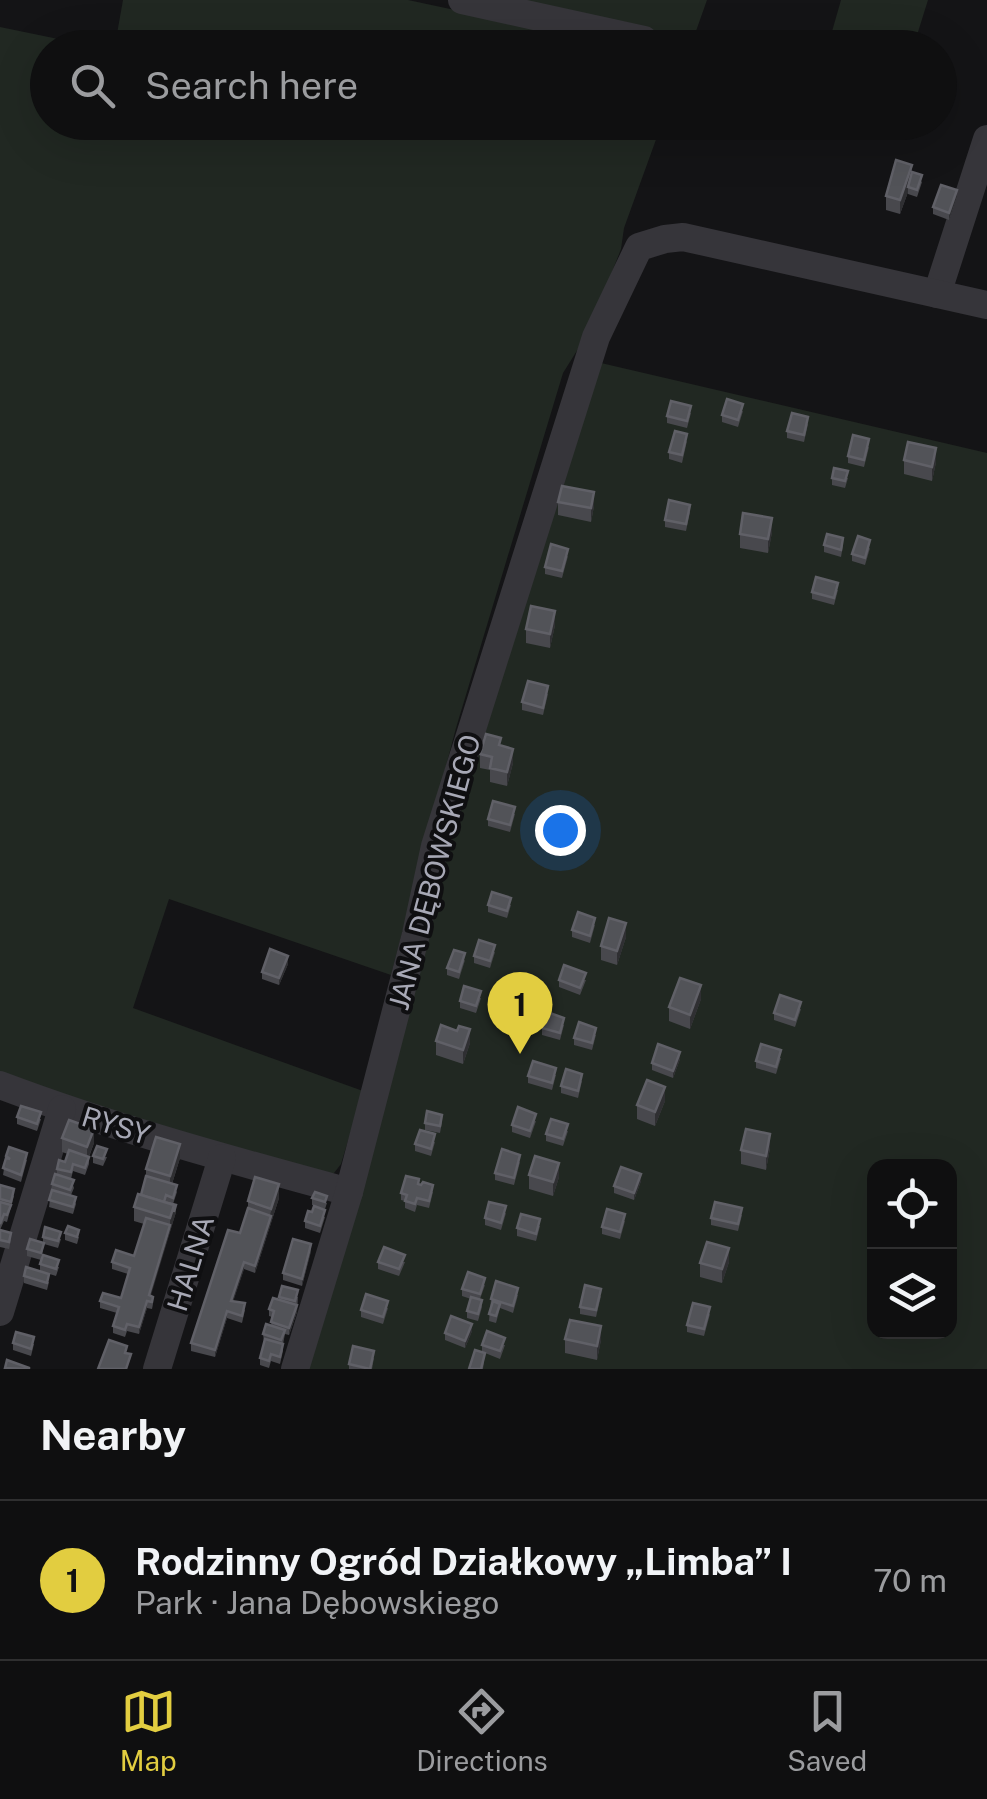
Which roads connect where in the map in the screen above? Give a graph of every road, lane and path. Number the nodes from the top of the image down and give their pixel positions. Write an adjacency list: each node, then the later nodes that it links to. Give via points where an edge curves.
1 (462, 0): 2 (street)
2 (598, 30)
3 (987, 139): 4 (street)
4 (937, 294): 5 (street, JANA DĘBOWSKIEGO); 9 (street, JANA DĘBOWSKIEGO, via 683,237 639,247 596,337 435,846)
5 (987, 305)
6 (0, 1086): 7 (street, RYSY)
7 (62, 1109): 8 (street, RYSY); 10 (street)
8 (222, 1158): 9 (street, RYSY); 11 (street, HALNA)
9 (349, 1192): 12 (street, JANA DĘBOWSKIEGO)
10 (0, 1312)
11 (157, 1369)
12 (295, 1369)

